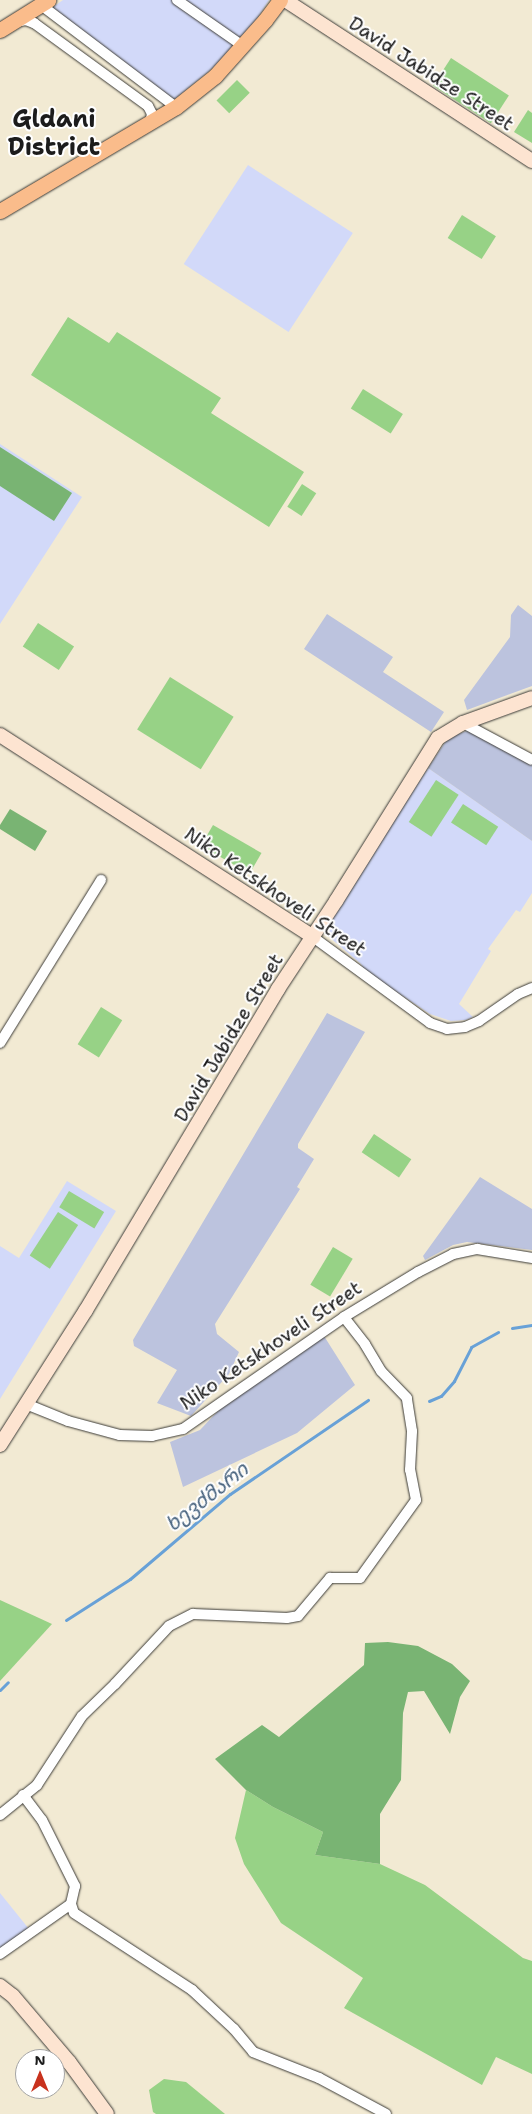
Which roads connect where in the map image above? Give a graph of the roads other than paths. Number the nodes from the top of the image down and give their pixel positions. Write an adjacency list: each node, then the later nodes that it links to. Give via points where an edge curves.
1 (177, 0): 6 (street)
2 (280, 0): 6 (main road)
3 (285, 0): 9 (street, David Jabidze Street)
4 (44, 2): 5 (main road); 7 (street)
5 (6, 27): 8 (street, via 26,20 34,23 148,106 152,114)
6 (243, 46): 7 (main road, via 215,76)
7 (176, 107): 8 (main road)
8 (150, 123): 10 (main road)
9 (532, 161)
10 (0, 211)
11 (532, 698): 12 (street, David Jabidze Street)
12 (463, 723): 14 (street); 16 (street, David Jabidze Street, via 438,738)
13 (0, 735): 16 (street, Niko Ketskhoveli Street)
14 (532, 760)
15 (101, 880): 18 (street)
16 (313, 937): 17 (street, Niko Ketskhoveli Street, via 430,1023 447,1029 465,1028); 21 (street, David Jabidze Street, via 278,989 196,1129)
17 (532, 988)
18 (0, 1043)
19 (532, 1258): 20 (street, Niko Ketskhoveli Street, via 477,1249 453,1254)
20 (344, 1317): 21 (street, Niko Ketskhoveli Street, via 183,1429 152,1436 120,1435 68,1421); 23 (street, via 381,1371 407,1398 412,1431 410,1470 416,1500 360,1578 330,1578 298,1616 192,1614 169,1626 82,1716 36,1785)
21 (26, 1404): 22 (street, David Jabidze Street)
22 (0, 1446)
23 (23, 1795): 24 (street); 25 (street, via 42,1820 75,1886)
24 (0, 1815)
25 (71, 1904): 26 (street); 29 (street, via 74,1913 192,1990 234,2029 253,2052 319,2078)
26 (0, 1954)
27 (0, 1986): 28 (street, via 13,1996 69,2062)
28 (107, 2114)
29 (386, 2114)

